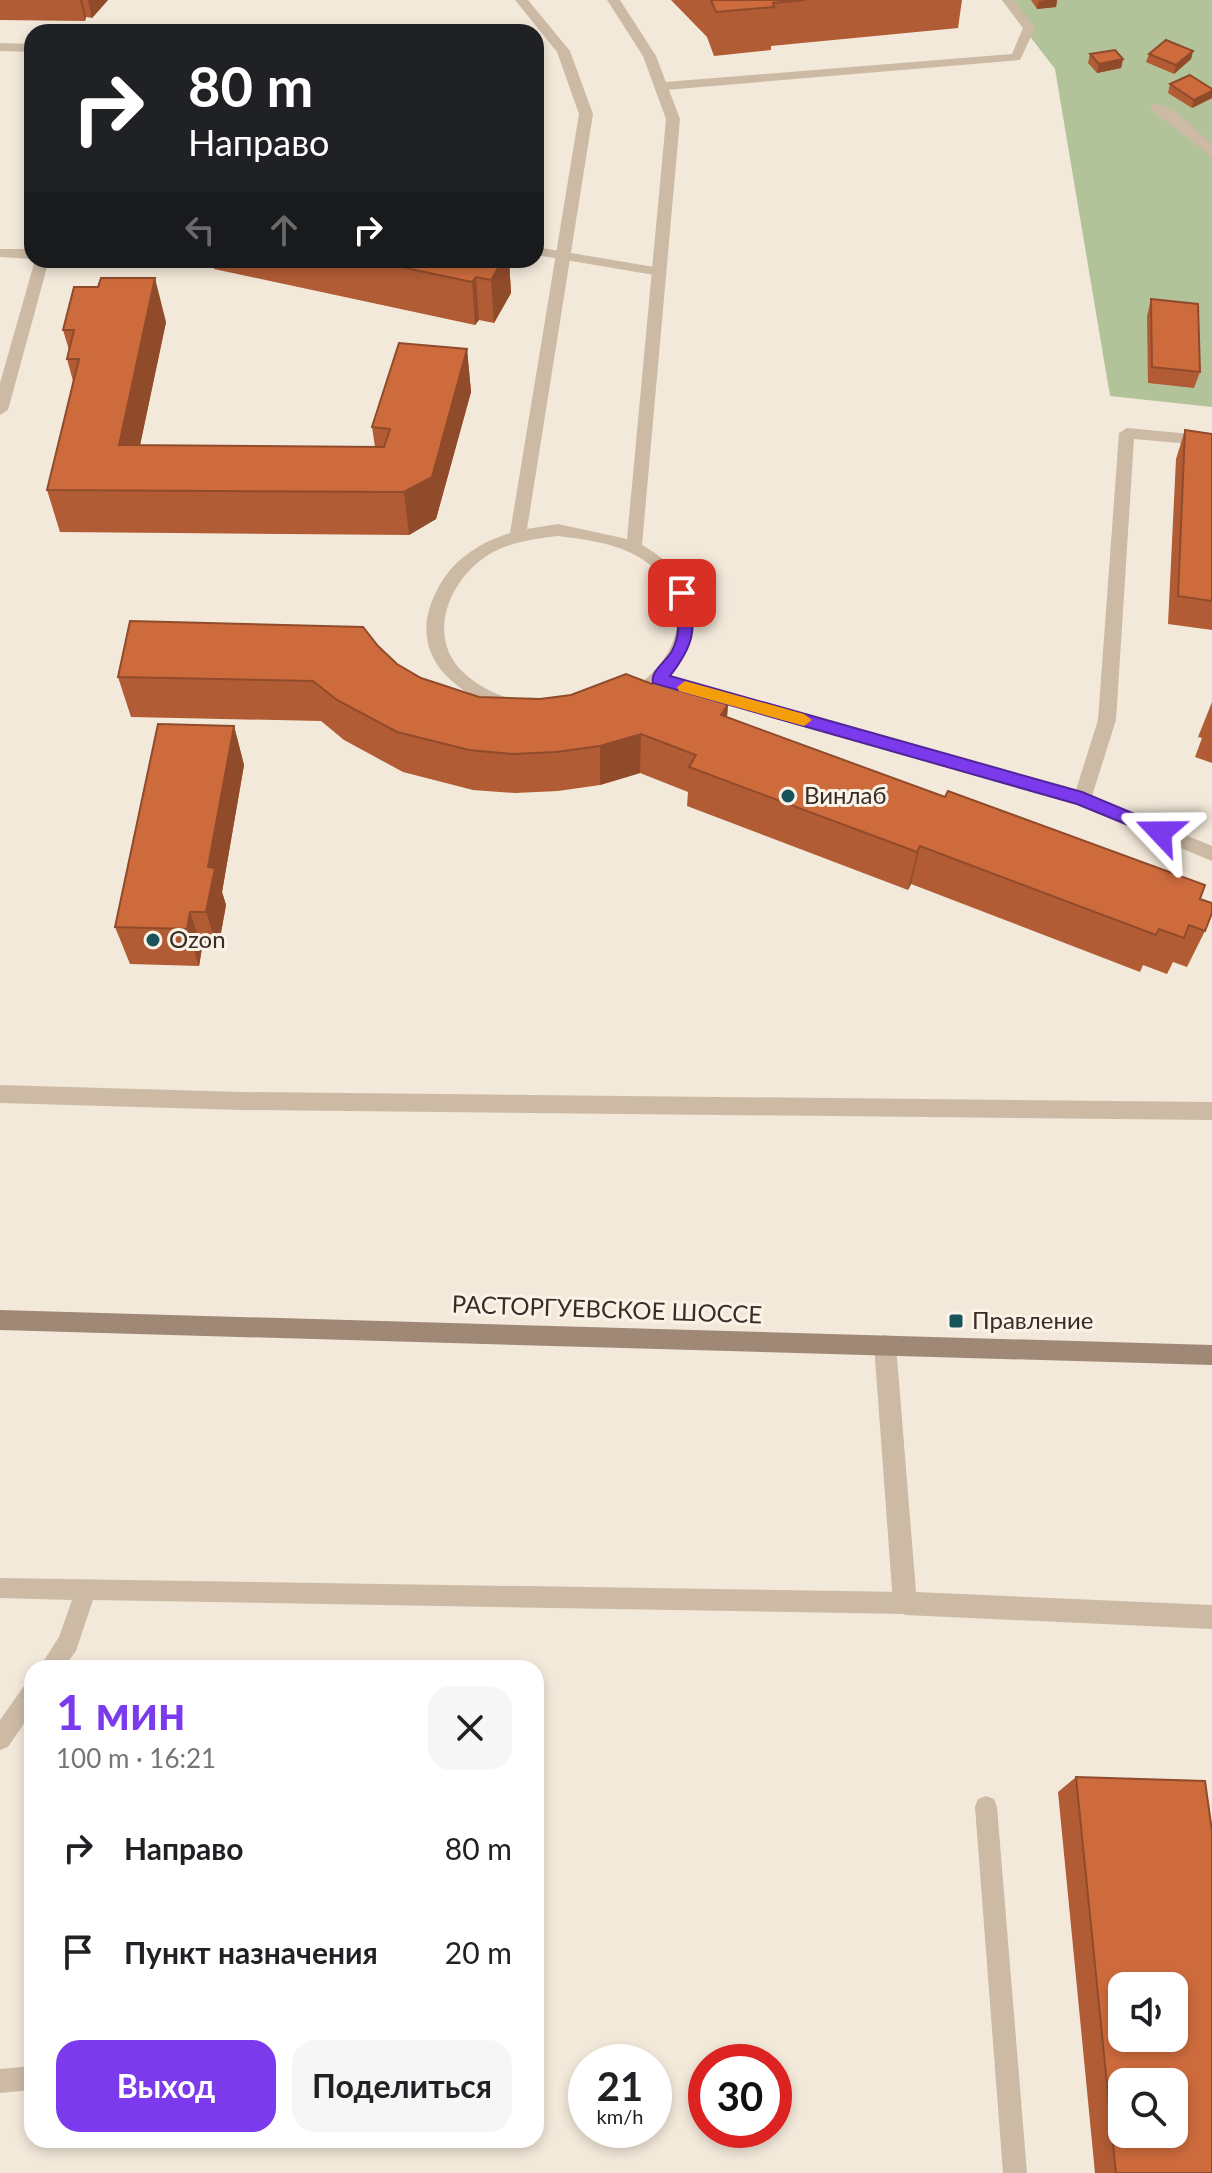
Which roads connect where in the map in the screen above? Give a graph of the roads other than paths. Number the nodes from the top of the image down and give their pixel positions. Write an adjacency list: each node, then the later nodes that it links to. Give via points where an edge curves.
1 (521, 0): 4 (street)
2 (613, 0): 8 (street)
3 (1008, 0): 8 (lane, via 1029,28 1016,57)
4 (541, 24)
5 (544, 28): 14 (street, via 563,51 586,114)
6 (0, 47): 7 (lane)
7 (24, 48)
8 (665, 86): 16 (street, via 673,119)
9 (1156, 107): 10 (street)
10 (1212, 153)
11 (0, 253): 13 (street)
12 (544, 253): 14 (lane)
13 (24, 254)
14 (563, 257): 16 (lane); 19 (street)
15 (40, 268): 17 (street)
16 (660, 272): 20 (street)
17 (0, 410)
18 (1212, 441): 22 (street, via 1127,433 1107,720)
19 (518, 536): 20 (street, via 558,530 598,534); 21 (street, via 483,551 455,573 438,600 434,630 444,660 468,686 503,705 544,714 572,713 627,700)
20 (634, 547): 21 (street, via 663,567 682,593 687,623 680,652)
21 (659, 679): 22 (street)
22 (1082, 799): 23 (street)
23 (1212, 854)
24 (0, 1094): 25 (street)
25 (1212, 1111)
26 (0, 1320): 27 (main road, РАСТОРГУЕВСКОЕ ШОССЕ)
27 (885, 1345): 28 (main road, РАСТОРГУЕВСКОЕ ШОССЕ); 31 (street)
28 (1212, 1355)
29 (0, 1588): 30 (lane)
30 (86, 1590): 31 (lane); 33 (lane, via 68,1643)
31 (905, 1603): 32 (street)
32 (1212, 1617)
33 (56, 1660)
34 (24, 1705): 35 (lane)
35 (0, 1739)
36 (986, 1807): 39 (lane)
37 (24, 2079): 38 (lane)
38 (0, 2081)
39 (1015, 2173)

